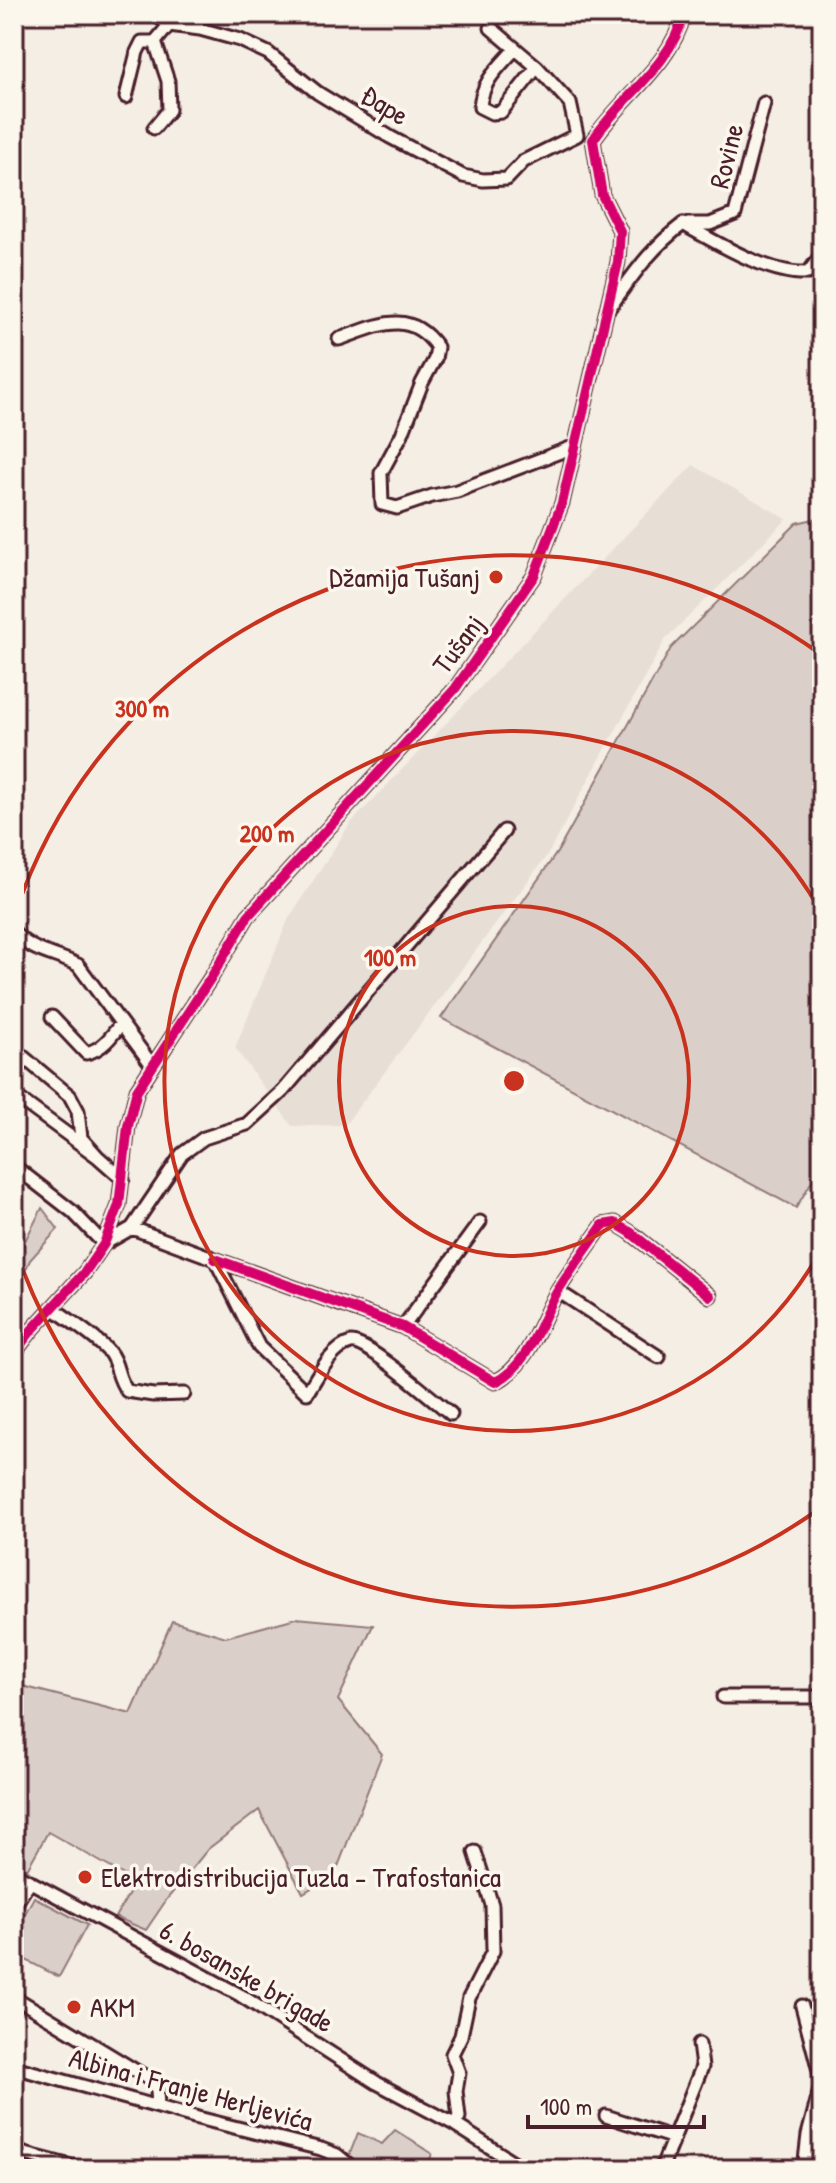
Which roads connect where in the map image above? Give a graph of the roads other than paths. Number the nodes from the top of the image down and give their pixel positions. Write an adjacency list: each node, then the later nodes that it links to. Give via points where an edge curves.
1 (155, 14): 3 (street, Đape)
2 (684, 14): 12 (street, via 661,61)
3 (169, 25): 5 (street); 11 (street, Đape, via 240,40 268,53 318,93 463,176 507,179 524,161)
4 (491, 28): 6 (street)
5 (155, 42): 8 (street, via 142,42); 10 (street, via 168,81 169,110)
6 (515, 49): 7 (street); 7 (street, via 486,82 480,107 501,112)
7 (537, 67): 11 (street, via 570,103)
8 (126, 97)
9 (764, 103): 13 (street, Rovine, via 735,214 710,224)
10 (154, 128)
11 (577, 135): 12 (street)
12 (593, 140): 15 (street, Tušanj, via 602,195 620,231)
13 (683, 224): 14 (street, via 789,272 808,273); 15 (street, Tušanj, via 644,259)
14 (822, 254)
15 (604, 315): 17 (street, Tušanj)
16 (339, 339): 17 (street, via 390,322 410,323 437,347 381,473 382,504 397,508 457,491)
17 (573, 447): 25 (street, Tušanj, via 562,503 534,576 516,605 455,689 248,916)
18 (504, 831): 31 (street, via 283,1091 247,1124 204,1138 182,1154)
19 (14, 839): 20 (street)
20 (14, 851)
21 (14, 932): 23 (street, via 25,944 78,965)
22 (52, 1017): 23 (street, via 86,1053 109,1039)
23 (121, 1023): 25 (street)
24 (15, 1050): 27 (street, via 70,1096 81,1138)
25 (152, 1065): 29 (street, Tušanj, via 137,1090)
26 (14, 1095): 27 (street)
27 (98, 1157): 29 (street)
28 (14, 1166): 32 (street)
29 (123, 1179): 32 (street, Tušanj)
30 (480, 1222): 37 (street)
31 (132, 1228): 32 (street); 33 (street)
32 (104, 1244): 36 (street, Tušanj)
33 (215, 1259): 37 (street); 41 (street, via 259,1347 307,1393 330,1359 357,1343)
34 (558, 1291): 35 (street, via 603,1225 615,1223); 37 (street, via 509,1376 495,1382); 39 (street)
35 (710, 1296)
36 (53, 1308): 38 (street, Tušanj); 40 (street, via 107,1350 127,1391)
37 (403, 1327)
38 (14, 1353)
39 (659, 1357)
40 (184, 1394)
41 (451, 1414)
42 (723, 1697): 43 (street)
43 (822, 1697)
44 (475, 1852): 55 (street, via 492,1905 493,1951 469,1998 452,2054 459,2073 459,2117)
45 (14, 1873): 46 (street, 6. bosanske brigade)
46 (30, 1881): 47 (street); 55 (street, 6. bosanske brigade, via 240,1995 377,2083)
47 (14, 1906)
48 (14, 1997): 53 (street, via 151,2080)
49 (802, 2006): 52 (street)
50 (699, 2044): 56 (street, via 702,2067)
51 (14, 2067): 53 (street, Albina i Franje Herljevića)
52 (822, 2082): 62 (street)
53 (158, 2107): 59 (street, Albina i Franje Herljevića, via 321,2149 337,2155)
54 (606, 2116): 56 (street)
55 (454, 2124): 60 (street, 6. bosanske brigade)
56 (674, 2138): 61 (street)
57 (14, 2151): 58 (street)
58 (82, 2169)
59 (349, 2169)
60 (524, 2169)
61 (661, 2169)
62 (804, 2169)

